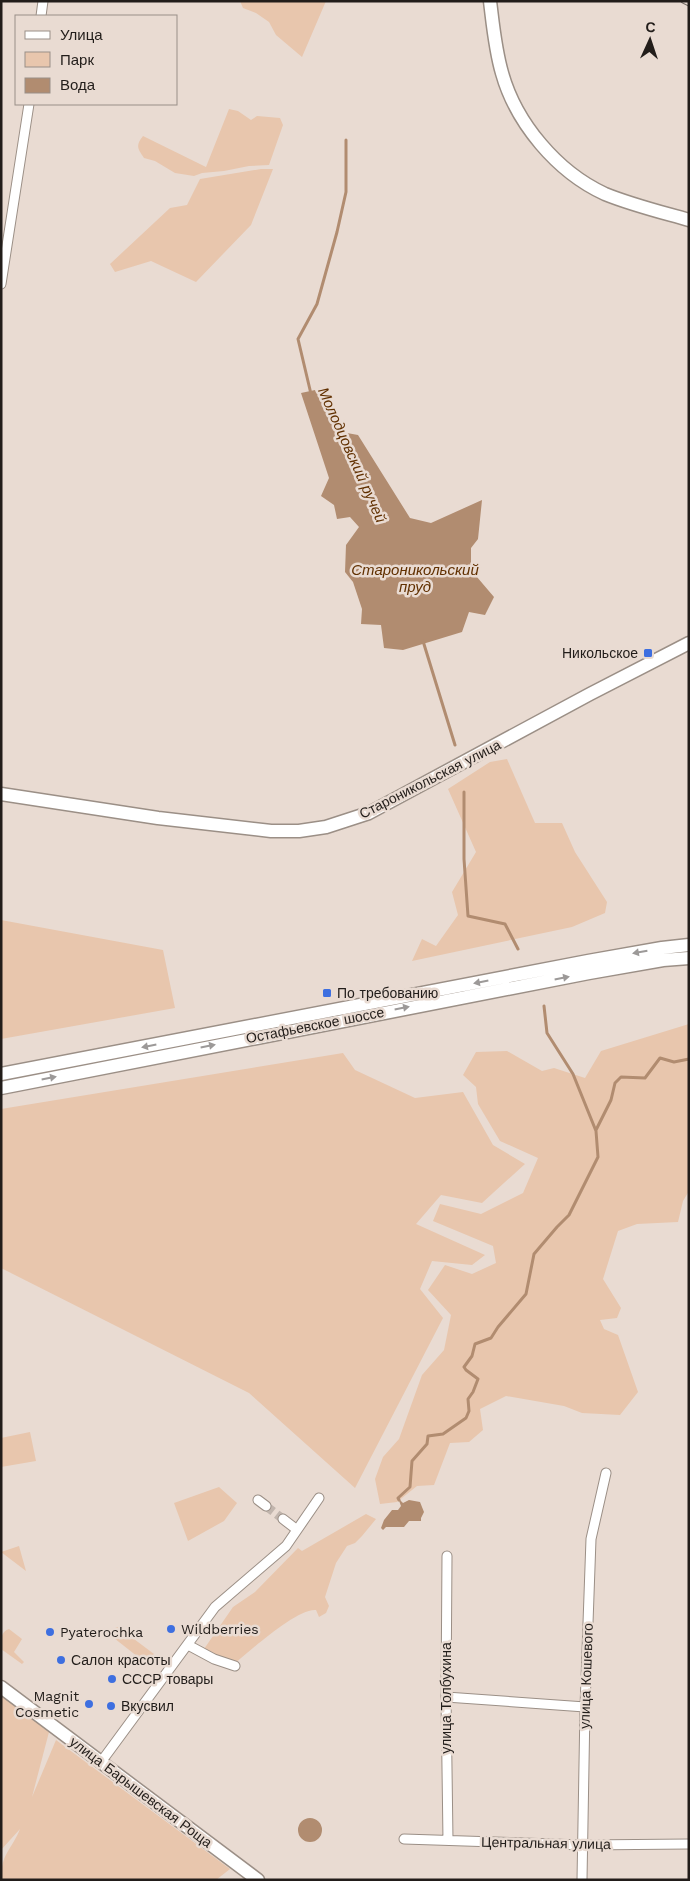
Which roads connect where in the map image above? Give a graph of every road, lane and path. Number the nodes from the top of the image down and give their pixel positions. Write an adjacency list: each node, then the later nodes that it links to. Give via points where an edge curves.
1 (43, 1): 3 (street)
2 (490, 1): 5 (main road, via 496,49 509,92 528,127 552,156 575,176 603,193)
3 (41, 15)
4 (29, 105): 6 (street)
5 (689, 220)
6 (1, 284)
7 (689, 643): 8 (main road, Староникольская улица, via 369,813 326,827 271,831)
8 (1, 794)
9 (689, 945): 11 (main road, Остафьевское шоссе, one-way to 11, via 588,960)
10 (689, 958): 12 (main road, Остафьевское шоссе, one-way to 10, via 589,973)
11 (1, 1074)
12 (1, 1088)
13 (606, 1473): 24 (street, улица Кошевого, via 591,1538)
14 (319, 1498): 18 (street)
15 (258, 1500): 16 (street)
16 (266, 1506)
17 (283, 1519): 18 (street)
18 (296, 1529): 20 (street, via 286,1546 215,1606)
19 (447, 1556): 23 (street, улица Толбухина)
20 (188, 1645): 21 (street); 25 (street)
21 (235, 1666)
22 (1, 1686): 25 (main road, улица Барышевская Роща)
23 (446, 1697): 24 (street); 27 (street, улица Толбухина)
24 (585, 1707): 29 (street, улица Кошевого)
25 (101, 1762): 30 (main road, улица Барышевская Роща)
26 (404, 1839): 27 (street, Центральная улица)
27 (448, 1840): 29 (street, Центральная улица)
28 (689, 1844): 29 (street, Центральная улица)
29 (582, 1845): 31 (street, улица Кошевого)
30 (258, 1880)
31 (582, 1880)

